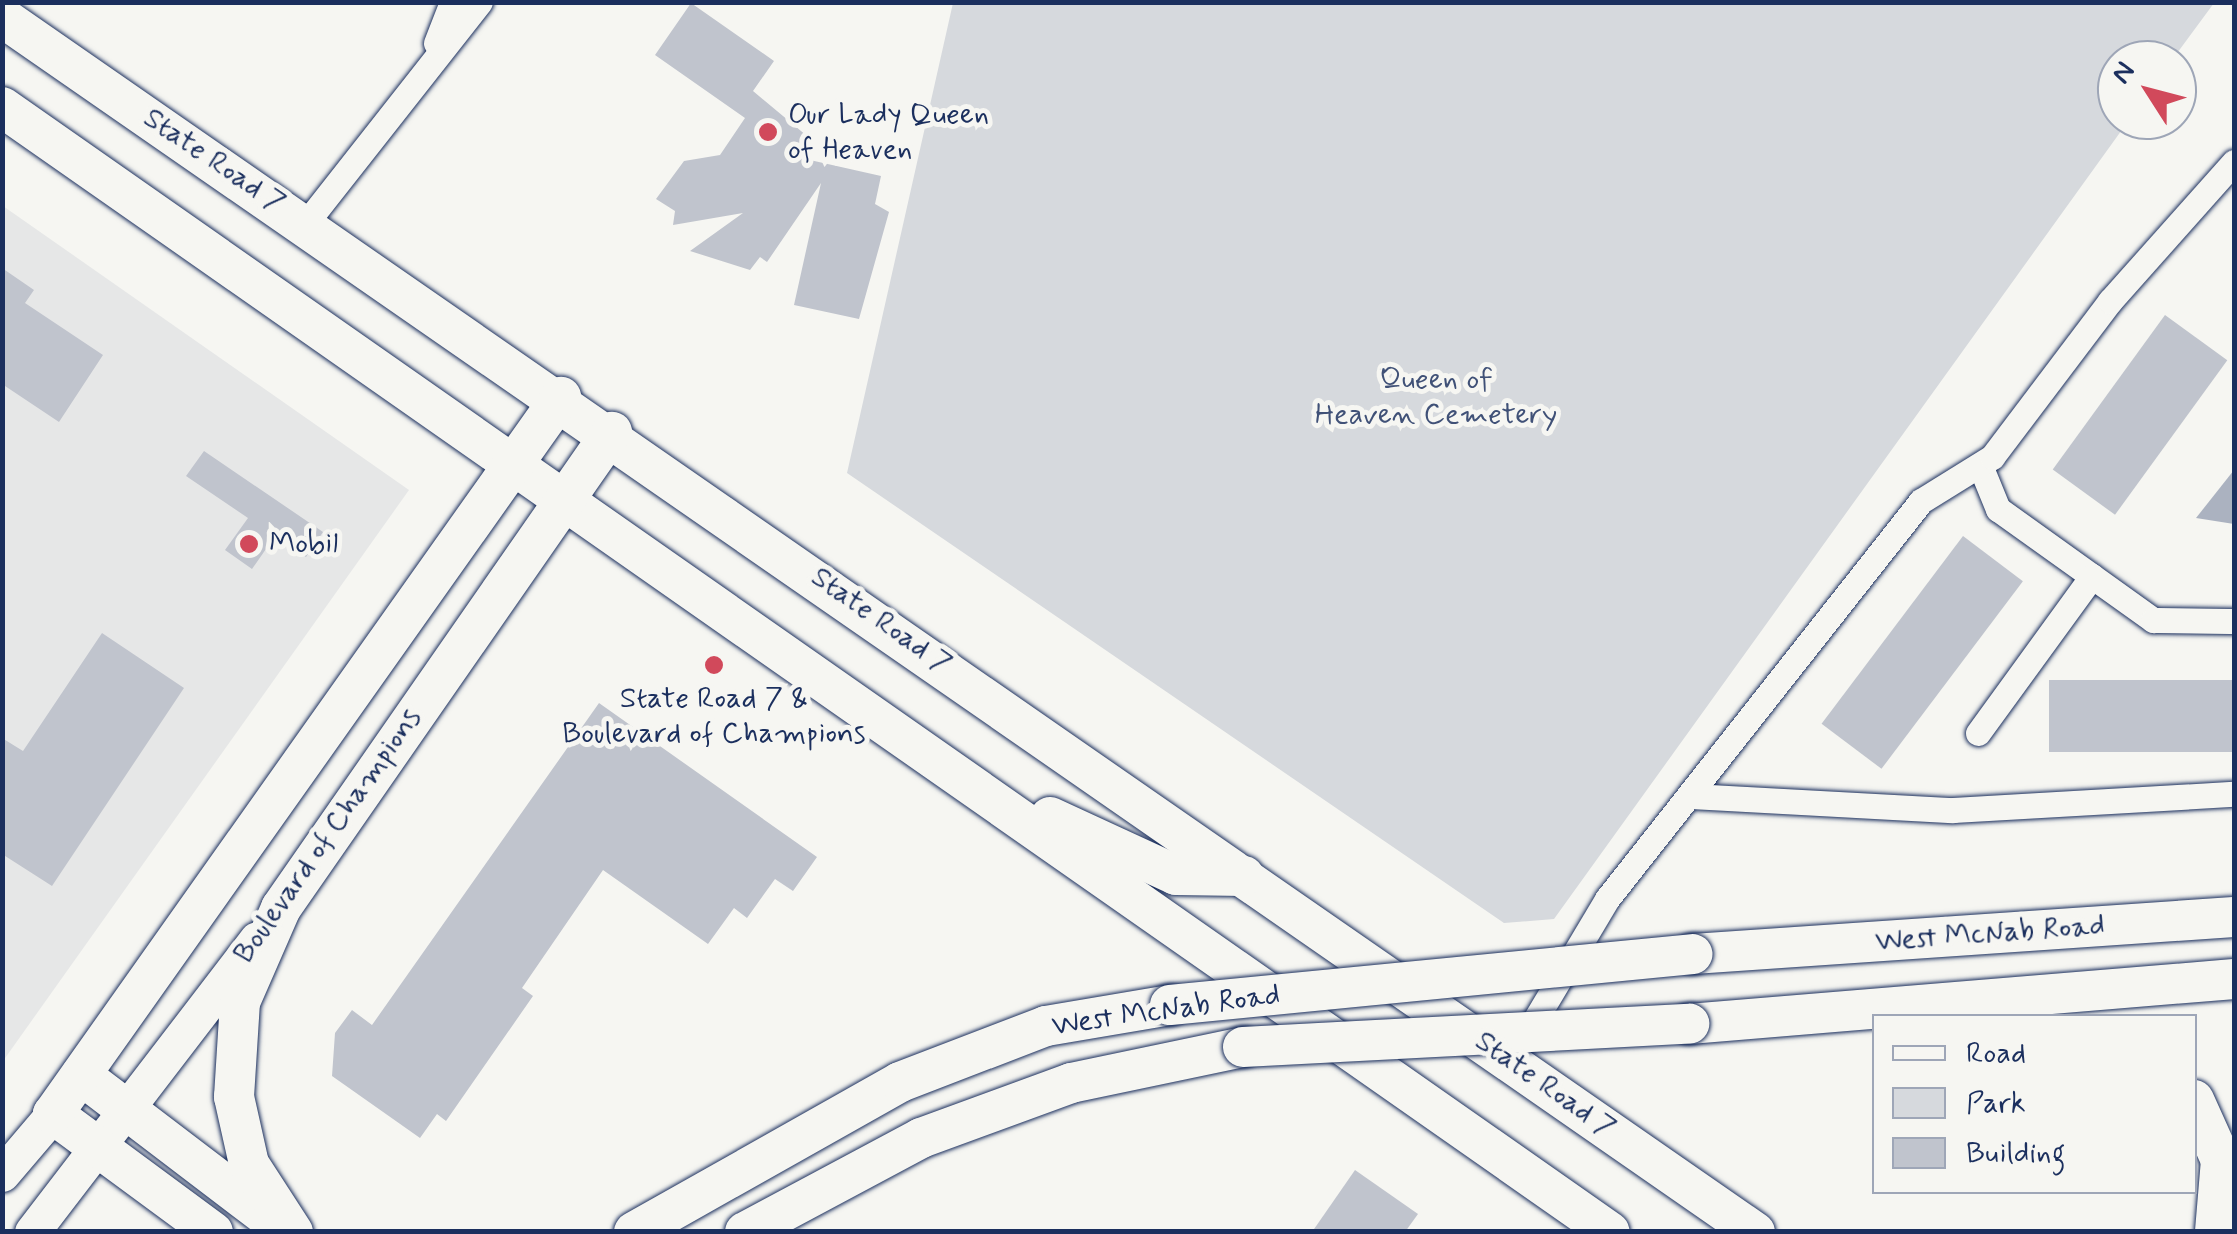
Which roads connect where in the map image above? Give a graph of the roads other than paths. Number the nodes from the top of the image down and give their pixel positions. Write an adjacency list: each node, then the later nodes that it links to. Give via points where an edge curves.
1 (452, 2): 4 (street)
2 (480, 2): 4 (street)
3 (2, 17): 7 (main road, State Road 7)
4 (436, 48): 7 (street)
5 (2, 107): 10 (main road)
6 (2234, 162): 11 (street)
7 (306, 223): 8 (main road, State Road 7)
8 (561, 397): 9 (main road, State Road 7); 10 (main road, Boulevard of Champions)
9 (612, 432): 12 (main road, Boulevard of Champions); 19 (main road, State Road 7)
10 (515, 463): 12 (main road); 26 (main road, Boulevard of Champions)
11 (1980, 465): 13 (street, via 1998,508); 18 (street, via 1921,501)
12 (565, 496): 16 (main road); 20 (main road, Boulevard of Champions)
13 (2092, 576): 14 (street, via 2153,620); 15 (street)
14 (2234, 622)
15 (1978, 733)
16 (956, 774): 19 (main road, via 1176,875); 37 (main road)
17 (2234, 794): 18 (street, via 1953,810)
18 (1692, 796): 25 (street, via 1607,899)
19 (1244, 876): 25 (main road, State Road 7)
20 (281, 908): 28 (street, Boulevard of Champions); 35 (main road, via 240,1002 234,1098 249,1164)
21 (2234, 917): 32 (main road, West McNab Road, bridge, via 1693,954 1170,1004 1046,1026 900,1082)
22 (2234, 979): 23 (main road, West McNab Road)
23 (2016, 997): 24 (main road); 36 (main road, West McNab Road, bridge, via 1689,1024 1244,1048 1071,1083 920,1138)
24 (2068, 1014)
25 (1510, 1062): 38 (main road, State Road 7)
26 (81, 1074): 28 (main road); 29 (main road, Boulevard of Champions)
27 (2197, 1107): 39 (main road, via 2221,1160)
28 (132, 1110): 30 (street, Boulevard of Champions); 35 (main road)
29 (54, 1114): 30 (main road); 31 (street, Boulevard of Champions)
30 (102, 1151): 33 (street, Boulevard of Champions); 34 (main road)
31 (2, 1174)
32 (633, 1228)
33 (32, 1232)
34 (212, 1232)
35 (289, 1232)
36 (745, 1232)
37 (1610, 1232)
38 (1755, 1232)
39 (2215, 1232)

